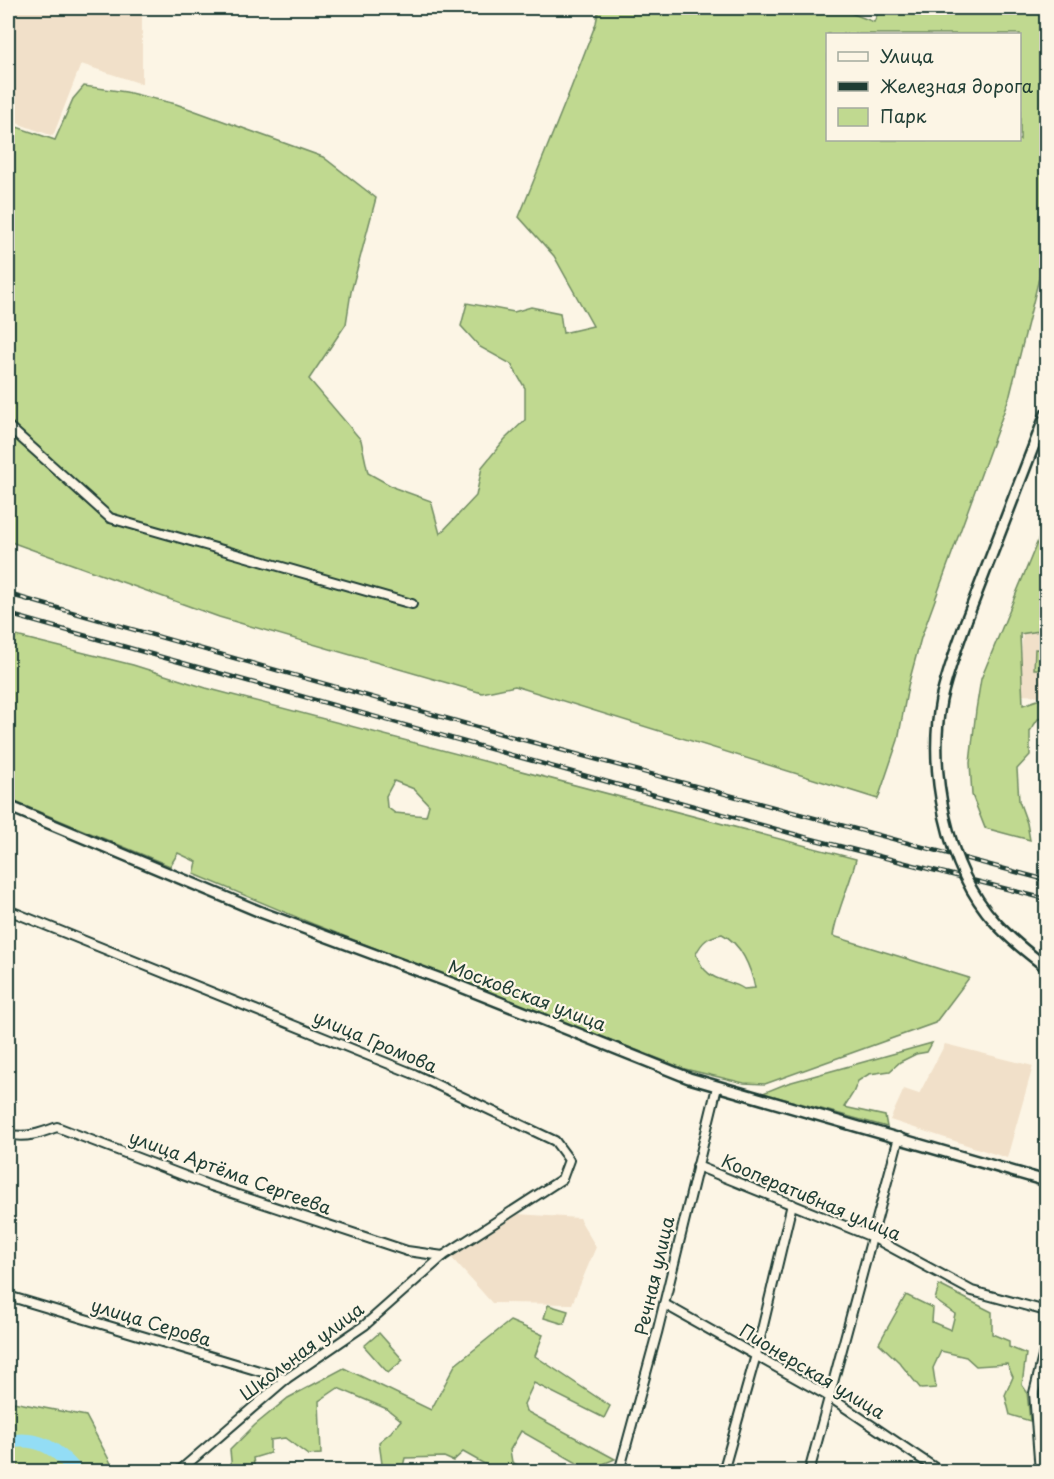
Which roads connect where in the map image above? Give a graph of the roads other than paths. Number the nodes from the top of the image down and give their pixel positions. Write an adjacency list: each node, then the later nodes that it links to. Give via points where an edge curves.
1 (1047, 414): 6 (street, bridge, via 950,667 938,735 940,789 951,840 974,893 994,921)
2 (8, 426): 3 (street, via 110,518)
3 (412, 604)
4 (8, 806): 7 (street, Московская улица, via 263,913)
5 (8, 910): 14 (street, улица Громова, via 414,1074 555,1141 570,1160 562,1179)
6 (1047, 967)
7 (717, 1087): 9 (street, Московская улица); 10 (street, Речная улица)
8 (8, 1134): 14 (street, улица Артёма Сергеева, via 37,1134 57,1127 211,1186 407,1251)
9 (899, 1137): 11 (street, Московская улица); 13 (street)
10 (697, 1166): 12 (street, Кооперативная улица); 16 (street, Речная улица)
11 (1047, 1181)
12 (792, 1204): 13 (street, Кооперативная улица); 19 (street)
13 (872, 1237): 17 (street, Кооперативная улица, via 972,1291); 21 (street)
14 (443, 1256): 20 (street, Школьная улица, via 365,1325)
15 (8, 1296): 20 (street, улица Серова)
16 (664, 1304): 19 (street, Пионерская улица); 23 (street, Речная улица)
17 (1047, 1311)
18 (1047, 1344): 27 (street, via 1034,1393)
19 (756, 1355): 21 (street, Пионерская улица); 24 (street)
20 (286, 1380): 22 (street, Школьная улица)
21 (828, 1396): 25 (street); 26 (street, Пионерская улица)
22 (178, 1472)
23 (619, 1472)
24 (723, 1472)
25 (809, 1472)
26 (941, 1472)
27 (1040, 1472)

